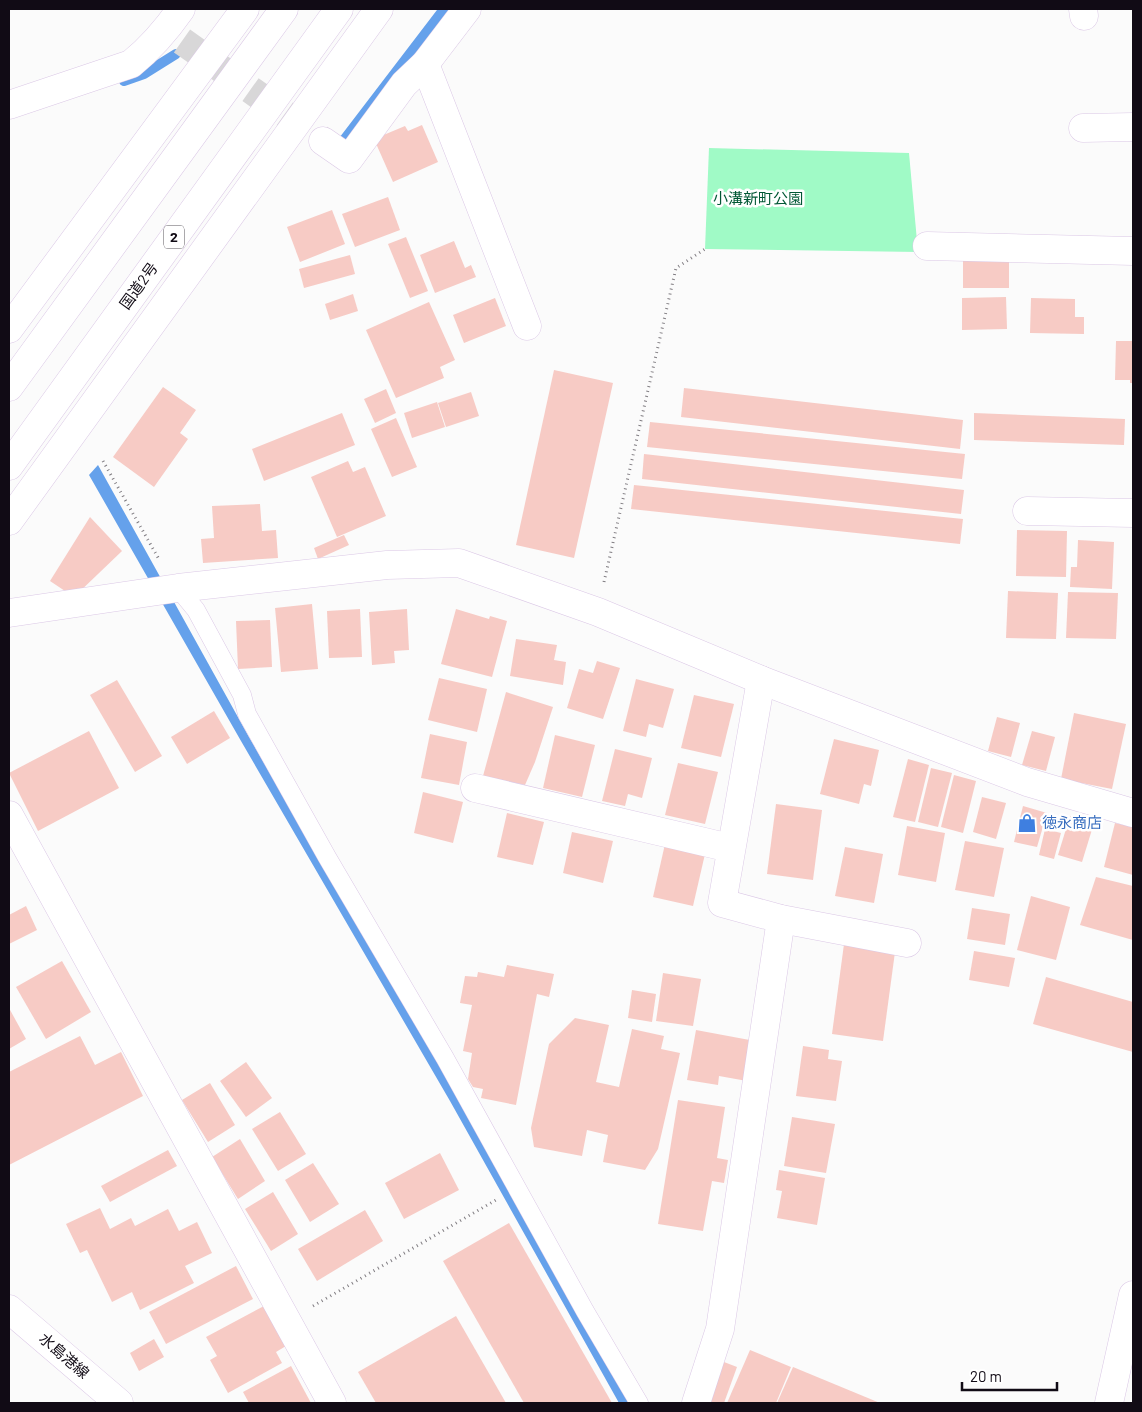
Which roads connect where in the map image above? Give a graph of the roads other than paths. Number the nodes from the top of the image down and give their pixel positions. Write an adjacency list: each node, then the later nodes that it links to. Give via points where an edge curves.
1 (245, 9): 15 (main road)
2 (284, 9): 16 (main road)
3 (339, 9): 17 (main road, 国道2号 / 2)
4 (378, 9): 20 (main road)
5 (467, 9): 7 (main road)
6 (177, 26): 8 (main road, via 131,64)
7 (425, 64): 11 (main road, via 404,84 349,159); 14 (main road)
8 (9, 105)
9 (1133, 127): 10 (main road)
10 (1083, 128)
11 (332, 147)
12 (927, 246): 13 (main road)
13 (1133, 251)
14 (527, 326)
15 (9, 329)
16 (9, 387)
17 (9, 466)
18 (1027, 511): 19 (main road)
19 (1133, 513)
20 (9, 521)
21 (167, 590): 22 (main road); 23 (main road, via 387,565 458,563 598,612); 34 (lane, via 196,610 242,695 246,714)
22 (9, 613)
23 (761, 680): 25 (main road, via 1027,782); 27 (main road)
24 (475, 788): 27 (main road)
25 (1133, 813)
26 (9, 815): 33 (main road)
27 (730, 848): 28 (main road, via 722,903)
28 (781, 919): 29 (main road); 35 (main road, via 720,1329)
29 (907, 943)
30 (1133, 1295): 36 (main road)
31 (9, 1309): 32 (main road, 水島港線)
32 (119, 1403)
33 (332, 1403)
34 (640, 1403)
35 (696, 1403)
36 (1109, 1403)

